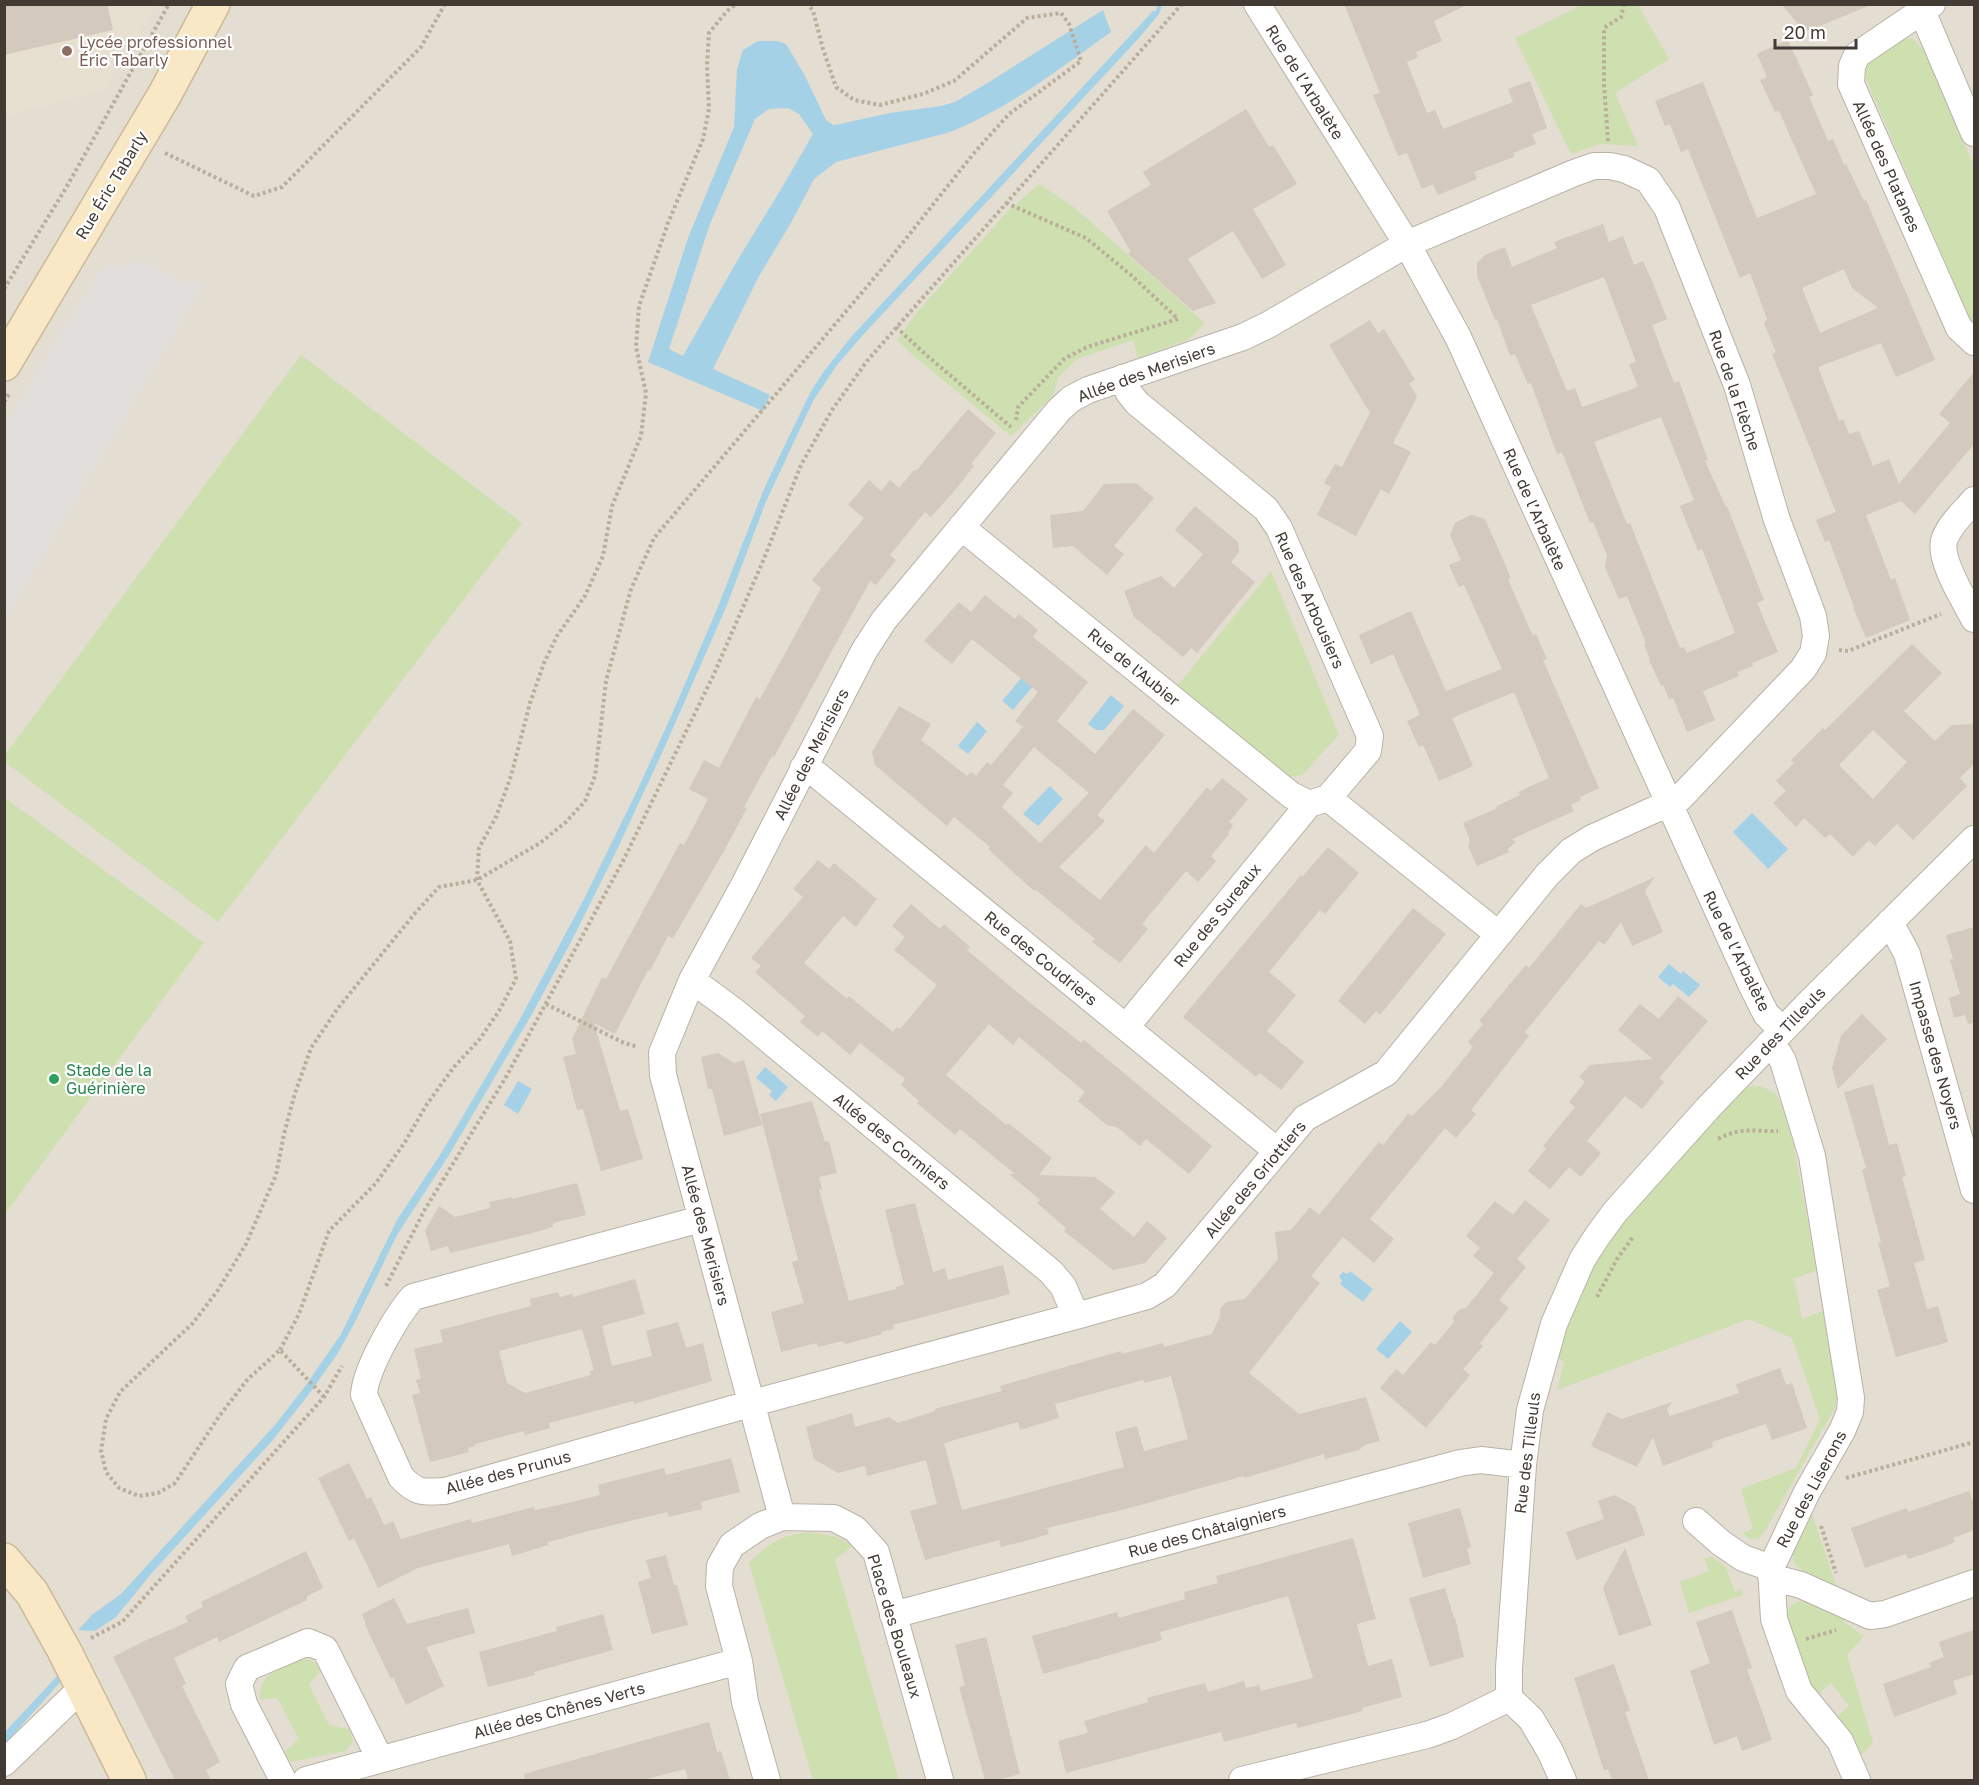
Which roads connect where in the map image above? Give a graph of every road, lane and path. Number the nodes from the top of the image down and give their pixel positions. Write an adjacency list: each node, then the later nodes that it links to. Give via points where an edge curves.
1 (169, 4): 15 (path, via 66,188)
2 (213, 4): 18 (street, Rue Éric Tabarly, via 165,94)
3 (445, 4): 11 (path, via 421,47 282,187 254,196)
4 (736, 4): 30 (path, via 709,33 709,109 703,139 639,306 636,347 646,393 641,436 612,506 603,556 585,596 557,636 544,663 511,776 479,848)
5 (808, 4): 30 (path, via 836,87 854,100 880,105 954,81 1027,18 1060,14 1069,24 1081,61 1009,114 987,137 654,538 631,589 606,681 596,776 585,801 540,843)
6 (1182, 4): 13 (path)
7 (1257, 4): 14 (street, Rue de l’Arbalète)
8 (1624, 4): 12 (path, via 1621,17 1604,28)
9 (1924, 7): 10 (street, Allée des Platanes); 17 (street, Allée des Platanes, via 1857,55 1851,84 1959,328)
10 (1974, 134)
11 (156, 149)
12 (1610, 166): 14 (street, Rue de la Flèche, via 1594,166 1574,173); 25 (street, Rue de la Flèche, via 1648,180 1667,208 1737,385 1777,520 1813,616)
13 (1006, 203): 16 (path); 20 (path, via 1086,238 1178,319 1087,347 1064,359 1018,407)
14 (1407, 244): 19 (street, Allée des Merisiers, via 1268,326); 28 (street, Rue de l’Arbalète, via 1458,337)
15 (4, 289)
16 (896, 327): 21 (path); 34 (path, via 838,402 801,465 714,674 624,859)
17 (1974, 342)
18 (4, 364)
19 (1122, 378): 23 (street, Allée des Merisiers, via 1088,390 1059,410); 27 (street, Rue des Arbousiers, via 1137,403 1266,509 1279,528 1370,736 1368,751)
20 (1017, 425)
21 (1017, 432)
22 (1974, 500): 24 (street, via 1950,529 1943,551)
23 (961, 527): 26 (street, Allée des Merisiers, via 884,620); 27 (street, Rue de l'Aubier, via 1291,795)
24 (1971, 611): 25 (path, via 1848,651)
25 (1814, 648): 28 (street, via 1803,669)
26 (803, 768): 33 (street, Allée des Merisiers); 35 (street, Rue des Coudriers, via 816,774)
27 (1319, 801): 32 (street); 35 (street, Rue des Sureaux)
28 (1669, 805): 32 (street, Allée des Griottiers, via 1571,851); 36 (street, Rue de l’Arbalète)
29 (1974, 839): 31 (street, Rue des Tilleuls)
30 (477, 880): 47 (path, via 510,941 516,979 486,1030 454,1067 376,1183 329,1231 299,1314); 47 (path, via 438,887 338,1008 311,1048 292,1103 276,1175 246,1244 193,1323 120,1392 105,1419 101,1451 106,1472 119,1488 139,1496 158,1493 175,1483 248,1379)
31 (1890, 922): 36 (street, Rue des Tilleuls); 41 (street, Impasse des Noyers, via 1906,954)
32 (1498, 934): 40 (street, Allée des Griottiers, via 1386,1073 1305,1118)
33 (692, 980): 37 (street, Allée des Merisiers); 46 (street, Allée des Cormiers, via 1051,1272 1063,1286)
34 (546, 1005): 37 (path, via 624,1043); 44 (path, via 424,1211)
35 (1126, 1027): 40 (street, Rue des Coudriers)
36 (1776, 1037): 52 (street, Rue des Tilleuls, via 1615,1212 1582,1260 1554,1324 1539,1372); 58 (street, Rue des Liserons, via 1812,1156 1851,1398 1842,1431 1807,1492)
37 (662, 1053): 42 (street, Allée des Merisiers, via 663,1075)
38 (1782, 1131): 39 (path, via 1748,1129)
39 (1715, 1140)
40 (1277, 1151): 46 (street, Allée des Griottiers, via 1165,1285 1147,1296)
41 (1974, 1190)
42 (701, 1219): 50 (street, Allée des Merisiers); 50 (street, Allée des Prunus, via 413,1297 370,1368 364,1395 401,1477 411,1488 426,1492 445,1491)
43 (1634, 1235): 45 (path)
44 (383, 1292)
45 (1597, 1298)
46 (1076, 1316): 50 (street, Allée des Griottiers)
47 (280, 1350): 49 (path)
48 (346, 1360): 49 (path)
49 (324, 1397): 63 (path, via 123,1622)
50 (753, 1403): 54 (street, Allée des Merisiers)
51 (1974, 1442): 53 (path)
52 (1523, 1465): 61 (street, Rue des Châtaigniers, via 1480,1460 1460,1463); 67 (street, Rue des Tilleuls)
53 (1839, 1480)
54 (782, 1517): 61 (street, Place des Bouleaux, via 834,1518 855,1529 876,1552); 65 (street, Place des Bouleaux, via 732,1545 720,1566 719,1586)
55 (1696, 1521): 58 (street, via 1721,1543)
56 (1819, 1521): 59 (path)
57 (4, 1560): 66 (street, via 32,1593)
58 (1771, 1573): 60 (street, via 1870,1616); 77 (street, Rue des Liserons, via 1774,1619 1799,1691 1840,1741)
59 (1837, 1576)
60 (1974, 1583)
61 (893, 1615): 74 (street, Place des Bouleaux)
62 (1840, 1629): 64 (path)
63 (82, 1642)
64 (1797, 1642)
65 (739, 1661): 68 (street, Allée des Chênes Verts); 73 (street, Place des Bouleaux, via 745,1702)
66 (83, 1688): 69 (street); 70 (street)
67 (1509, 1698): 75 (street, via 1427,1735); 76 (street, via 1531,1719)
68 (380, 1760): 71 (street, via 325,1649 308,1642 247,1668 239,1684 244,1704); 72 (street, Allée des Chênes Verts)
69 (4, 1763)
70 (129, 1780)
71 (283, 1780)
72 (306, 1780)
73 (767, 1780)
74 (940, 1780)
75 (1242, 1780)
76 (1563, 1780)
77 (1857, 1780)

